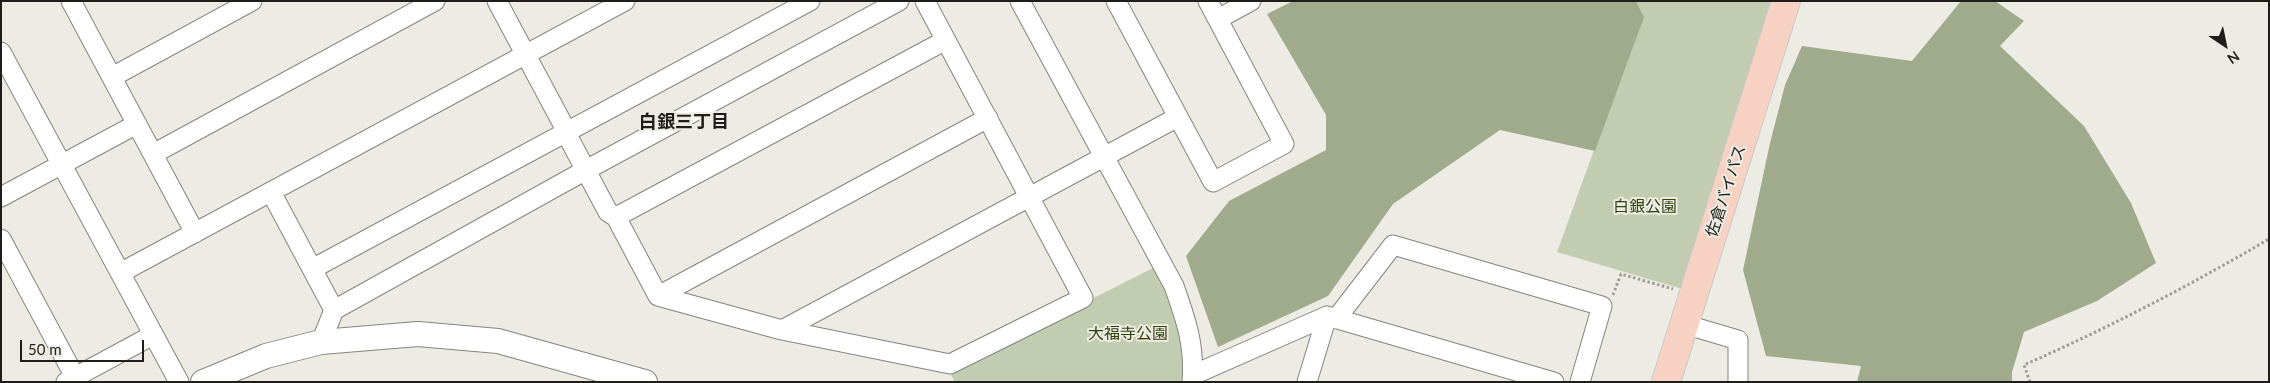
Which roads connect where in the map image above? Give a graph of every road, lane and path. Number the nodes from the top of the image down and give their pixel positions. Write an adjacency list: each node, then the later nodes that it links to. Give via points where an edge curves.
1 (71, 1): 18 (street)
2 (252, 1): 18 (street)
3 (435, 1): 23 (street)
4 (497, 1): 17 (street)
5 (625, 1): 17 (street)
6 (810, 1): 22 (street)
7 (899, 1): 26 (street)
8 (925, 1): 15 (street)
9 (1020, 1): 24 (street)
10 (1116, 1): 19 (street)
11 (1208, 1): 14 (street)
12 (1251, 1): 14 (street)
13 (1786, 1): 36 (highway, 佐倉バイパス)
14 (1218, 19): 19 (street, via 1284,144 1213,182)
15 (946, 40): 20 (street); 30 (street)
16 (1, 52): 25 (street)
17 (526, 54): 22 (street); 27 (street)
18 (112, 77): 21 (street)
19 (1178, 117): 24 (street)
20 (988, 118): 29 (street); 37 (street)
21 (137, 124): 23 (street); 25 (street)
22 (566, 132): 26 (street); 34 (street)
23 (153, 154): 31 (street)
24 (1104, 157): 29 (street); 45 (street, via 1174,286 1190,331)
25 (62, 164): 28 (street); 35 (street)
26 (586, 170): 30 (street, via 608,212); 39 (street)
27 (271, 192): 31 (street); 34 (street)
28 (1, 197)
29 (1030, 197): 42 (street); 42 (street, via 1083,298 950,364)
30 (616, 217): 37 (street)
31 (195, 233): 35 (street)
32 (1, 239): 46 (street)
33 (2269, 240): 55 (path, via 2140,311 2024,366)
34 (312, 269): 39 (street)
35 (120, 273): 43 (street)
36 (1693, 295): 38 (path, via 1621,274 1612,295); 41 (highway, 佐倉バイパス)
37 (658, 296): 42 (street)
38 (1602, 306): 40 (street, via 1393,245); 52 (street)
39 (334, 310): 44 (street)
40 (1331, 318): 45 (street); 50 (street); 51 (street)
41 (1684, 324): 53 (highway, 佐倉バイパス); 54 (street, via 1738,340)
42 (782, 330)
43 (154, 335): 46 (street); 47 (street)
44 (321, 342): 48 (street, via 266,356); 49 (street, via 418,334 498,341)
45 (1193, 378)
46 (71, 379)
47 (178, 382)
48 (203, 382)
49 (646, 382)
50 (1307, 382)
51 (1554, 382)
52 (1580, 382)
53 (1666, 382)
54 (1738, 382)
55 (2030, 382)

